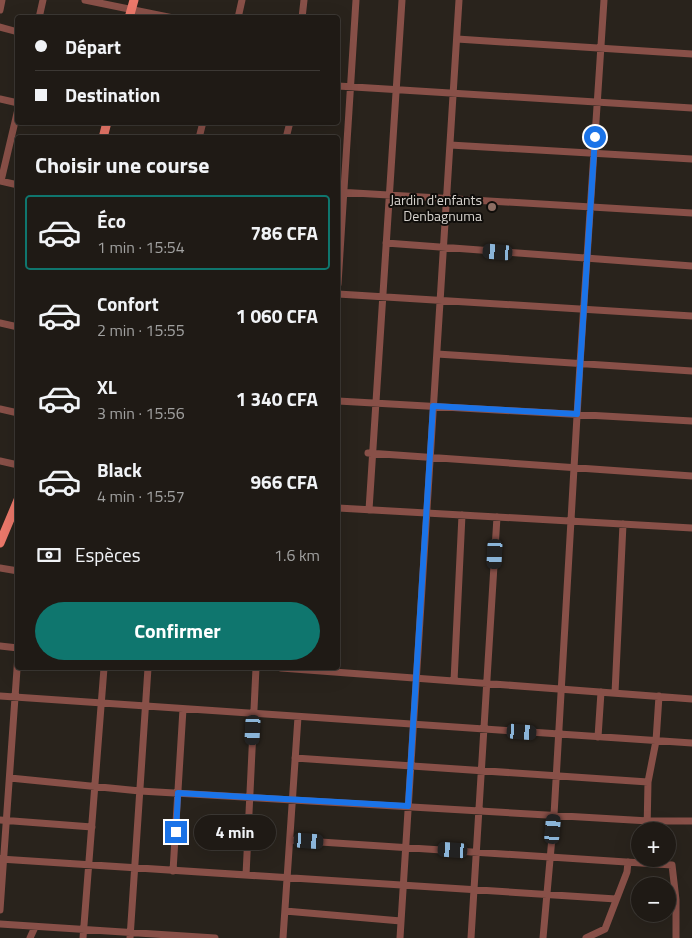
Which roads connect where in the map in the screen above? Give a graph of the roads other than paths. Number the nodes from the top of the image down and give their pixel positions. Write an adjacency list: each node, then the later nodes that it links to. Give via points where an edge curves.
1 (2, 0): 11 (street)
2 (43, 0): 13 (street)
3 (85, 0): 12 (street)
4 (134, 0): 12 (main road)
5 (242, 0): 14 (street)
6 (304, 0): 15 (street)
7 (356, 0): 22 (street)
8 (402, 0): 23 (street)
9 (459, 0): 18 (street)
10 (604, 0): 19 (street)
11 (0, 10)
12 (130, 14)
13 (40, 15)
14 (239, 15)
15 (302, 15)
16 (0, 27): 17 (street)
17 (15, 31)
18 (457, 39): 19 (street); 24 (street)
19 (601, 48): 20 (street); 27 (street)
20 (692, 54)
21 (340, 86): 22 (street)
22 (350, 87): 23 (street); 35 (street)
23 (396, 90): 24 (street); 36 (street)
24 (454, 94): 27 (street); 30 (street)
25 (0, 99): 26 (street)
26 (15, 102)
27 (598, 102): 28 (street); 31 (street)
28 (692, 108)
29 (15, 121): 33 (street)
30 (450, 144): 31 (street); 37 (street)
31 (594, 154): 32 (street); 38 (street)
32 (692, 159)
33 (0, 181): 34 (street)
34 (15, 184)
35 (341, 192): 36 (street); 40 (street)
36 (389, 195): 37 (street); 41 (street)
37 (447, 198): 38 (street); 42 (street)
38 (591, 207): 39 (street); 43 (street)
39 (692, 213)
40 (340, 223)
41 (386, 243): 42 (street); 46 (street)
42 (444, 247): 43 (street); 47 (street)
43 (588, 259): 44 (street); 48 (street)
44 (692, 266)
45 (340, 294): 46 (street)
46 (383, 297): 47 (street); 56 (street)
47 (440, 301): 48 (street); 52 (street)
48 (584, 310): 49 (street); 53 (street)
49 (692, 316)
50 (0, 323): 51 (street)
51 (15, 326)
52 (436, 354): 53 (street); 57 (street)
53 (580, 364): 54 (street); 60 (street)
54 (692, 371)
55 (340, 401): 56 (street)
56 (376, 403): 57 (street); 62 (street)
57 (433, 406): 60 (street); 63 (street)
58 (0, 410): 59 (street)
59 (15, 412)
60 (577, 414): 61 (street); 66 (street)
61 (692, 421)
62 (371, 453): 63 (street); 70 (street)
63 (430, 458): 66 (street); 71 (street)
64 (0, 461): 65 (street)
65 (15, 464)
66 (574, 468): 67 (street); 74 (street)
67 (692, 476)
68 (15, 505): 75 (main road)
69 (340, 508): 70 (street)
70 (369, 510): 71 (street)
71 (426, 513): 72 (street); 88 (street)
72 (462, 515): 73 (street); 89 (street)
73 (497, 517): 74 (street); 90 (street)
74 (570, 522): 76 (street); 91 (street)
75 (4, 524): 78 (main road)
76 (623, 524): 77 (street); 93 (street)
77 (692, 528)
78 (0, 543)
79 (0, 568): 80 (street)
80 (15, 570)
81 (0, 646): 82 (street)
82 (15, 648)
83 (17, 670): 96 (street)
84 (104, 670): 98 (street)
85 (148, 670): 99 (street)
86 (256, 670): 101 (street)
87 (308, 670): 88 (street)
88 (416, 678): 89 (street); 103 (street)
89 (454, 681): 90 (street)
90 (488, 683): 91 (street); 104 (street)
91 (562, 689): 92 (street); 105 (street)
92 (601, 692): 93 (street); 106 (street)
93 (615, 693): 95 (street)
94 (0, 696): 96 (street)
95 (659, 696): 97 (street); 107 (street)
96 (15, 698): 98 (street); 113 (street)
97 (692, 698)
98 (102, 704): 99 (street); 115 (street)
99 (146, 706): 100 (street); 116 (street)
100 (183, 709): 101 (street); 117 (street)
101 (254, 714): 102 (street); 118 (street)
102 (298, 717): 103 (street); 109 (street)
103 (413, 724): 104 (street); 110 (street)
104 (484, 729): 105 (street); 111 (street)
105 (559, 734): 106 (street); 112 (street)
106 (598, 737): 107 (street)
107 (656, 741): 108 (street); 114 (street)
108 (692, 743)
109 (295, 758): 110 (street); 119 (street)
110 (410, 766): 111 (street); 120 (street)
111 (481, 770): 112 (street); 121 (street)
112 (556, 775): 114 (street); 122 (street)
113 (10, 778): 115 (street); 123 (street)
114 (648, 782): 125 (street)
115 (95, 786): 116 (street); 126 (street)
116 (140, 791): 117 (street); 136 (street)
117 (178, 793): 118 (street); 137 (street)
118 (250, 797): 119 (street); 138 (street)
119 (292, 800): 120 (street); 127 (street)
120 (408, 806): 121 (street); 128 (street)
121 (480, 811): 122 (street); 129 (street)
122 (554, 815): 125 (street); 130 (street)
123 (4, 820): 126 (street); 131 (street)
124 (692, 821): 125 (street)
125 (649, 822)
126 (92, 827): 134 (street)
127 (290, 840): 128 (street); 139 (street)
128 (405, 847): 129 (street); 140 (street)
129 (475, 852): 130 (street); 141 (street)
130 (550, 857): 132 (street); 142 (street)
131 (2, 860): 134 (street); 144 (street)
132 (628, 862): 133 (street); 143 (street)
133 (631, 862)
134 (89, 866): 136 (street); 149 (street)
135 (672, 867): 158 (street)
136 (135, 868): 137 (street); 150 (street)
137 (173, 871): 138 (street)
138 (246, 875): 139 (street)
139 (287, 878): 140 (street); 145 (street)
140 (403, 886): 141 (street); 146 (street)
141 (473, 890): 142 (street); 155 (street)
142 (547, 894): 143 (street); 156 (street)
143 (616, 899): 157 (street, via 605,929)
144 (0, 910)
145 (285, 911): 146 (street); 153 (street)
146 (401, 921): 154 (street)
147 (0, 924): 148 (street)
148 (35, 927): 149 (street); 151 (street)
149 (83, 934): 150 (street)
150 (130, 936): 152 (street)
151 (30, 938)
152 (215, 938)
153 (283, 938)
154 (400, 938)
155 (471, 938)
156 (543, 938)
157 (586, 938)
158 (676, 938)

